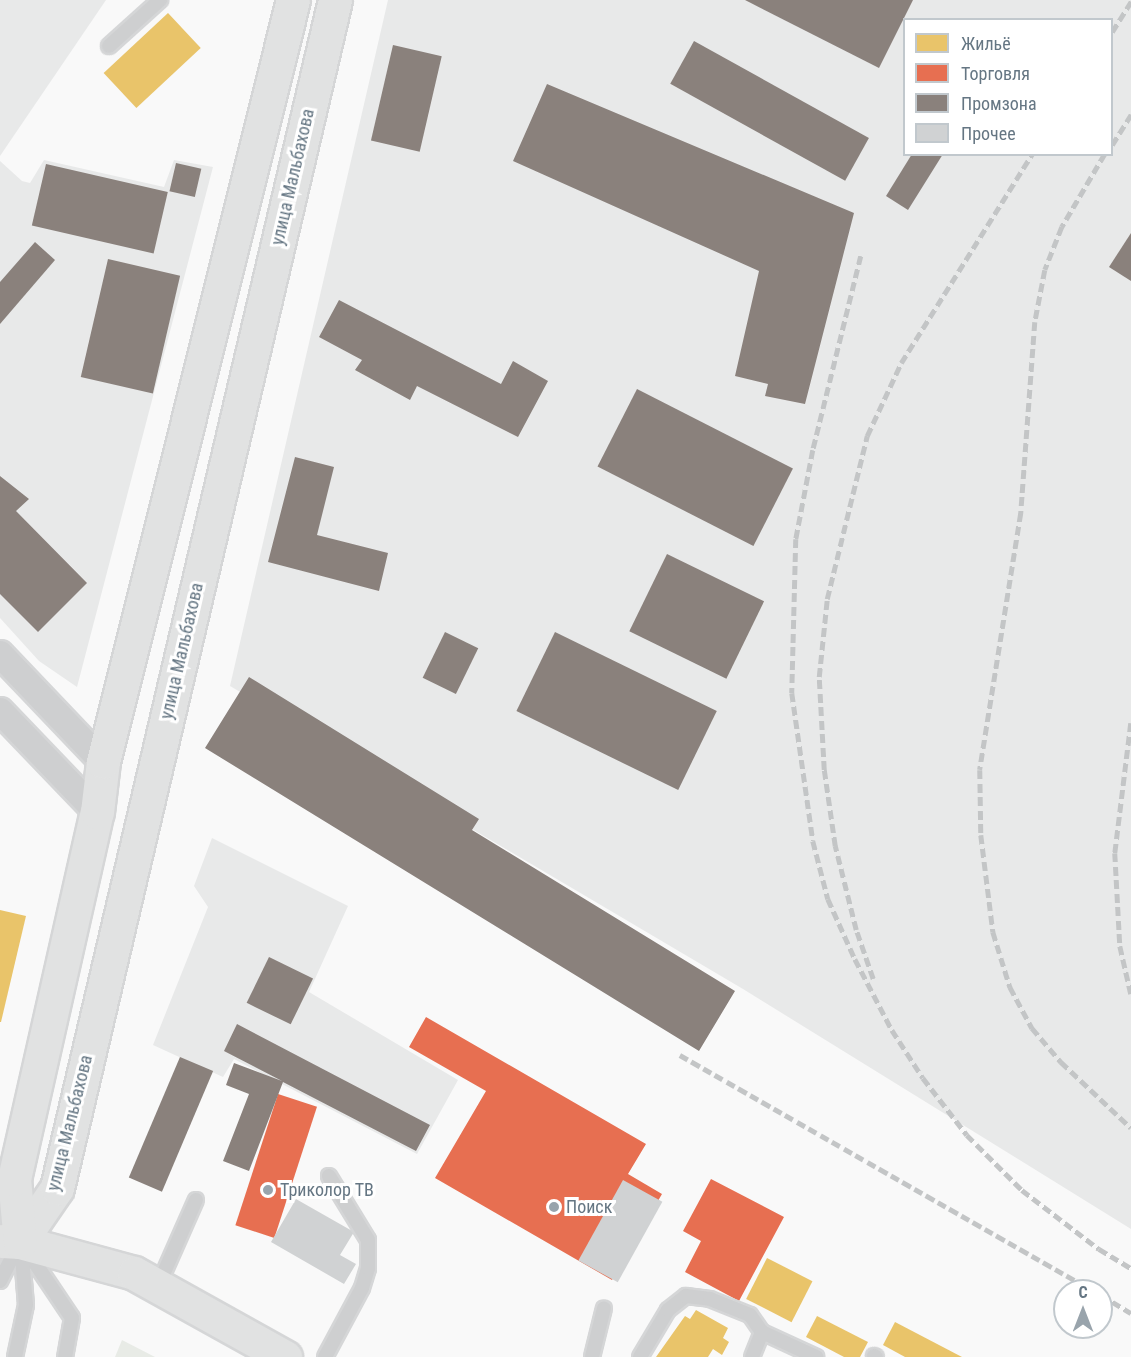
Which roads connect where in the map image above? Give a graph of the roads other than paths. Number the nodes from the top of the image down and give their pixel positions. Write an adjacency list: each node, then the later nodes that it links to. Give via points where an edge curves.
1 (160, 0): 4 (lane)
2 (293, 0): 7 (main road)
3 (334, 0): 11 (main road, улица Мальбахова, via 57,1188)
4 (109, 46)
5 (0, 654): 7 (street)
6 (0, 711): 8 (street)
7 (103, 762): 8 (main road)
8 (97, 812): 11 (main road, via 14,1179)
9 (329, 1176): 19 (lane, via 368,1240 368,1268 362,1288)
10 (196, 1200): 13 (lane)
11 (10, 1242): 12 (lane); 13 (main road, via 134,1273); 16 (lane, via 26,1305); 17 (lane, via 72,1318)
12 (0, 1281)
13 (158, 1286): 18 (main road)
14 (604, 1308): 20 (lane)
15 (762, 1332): 21 (lane, via 750,1315 710,1299 686,1296 668,1310); 22 (lane); 23 (lane)
16 (15, 1357)
17 (65, 1357)
18 (285, 1357)
19 (325, 1357)
20 (592, 1357)
21 (640, 1357)
22 (752, 1357)
23 (816, 1357)

